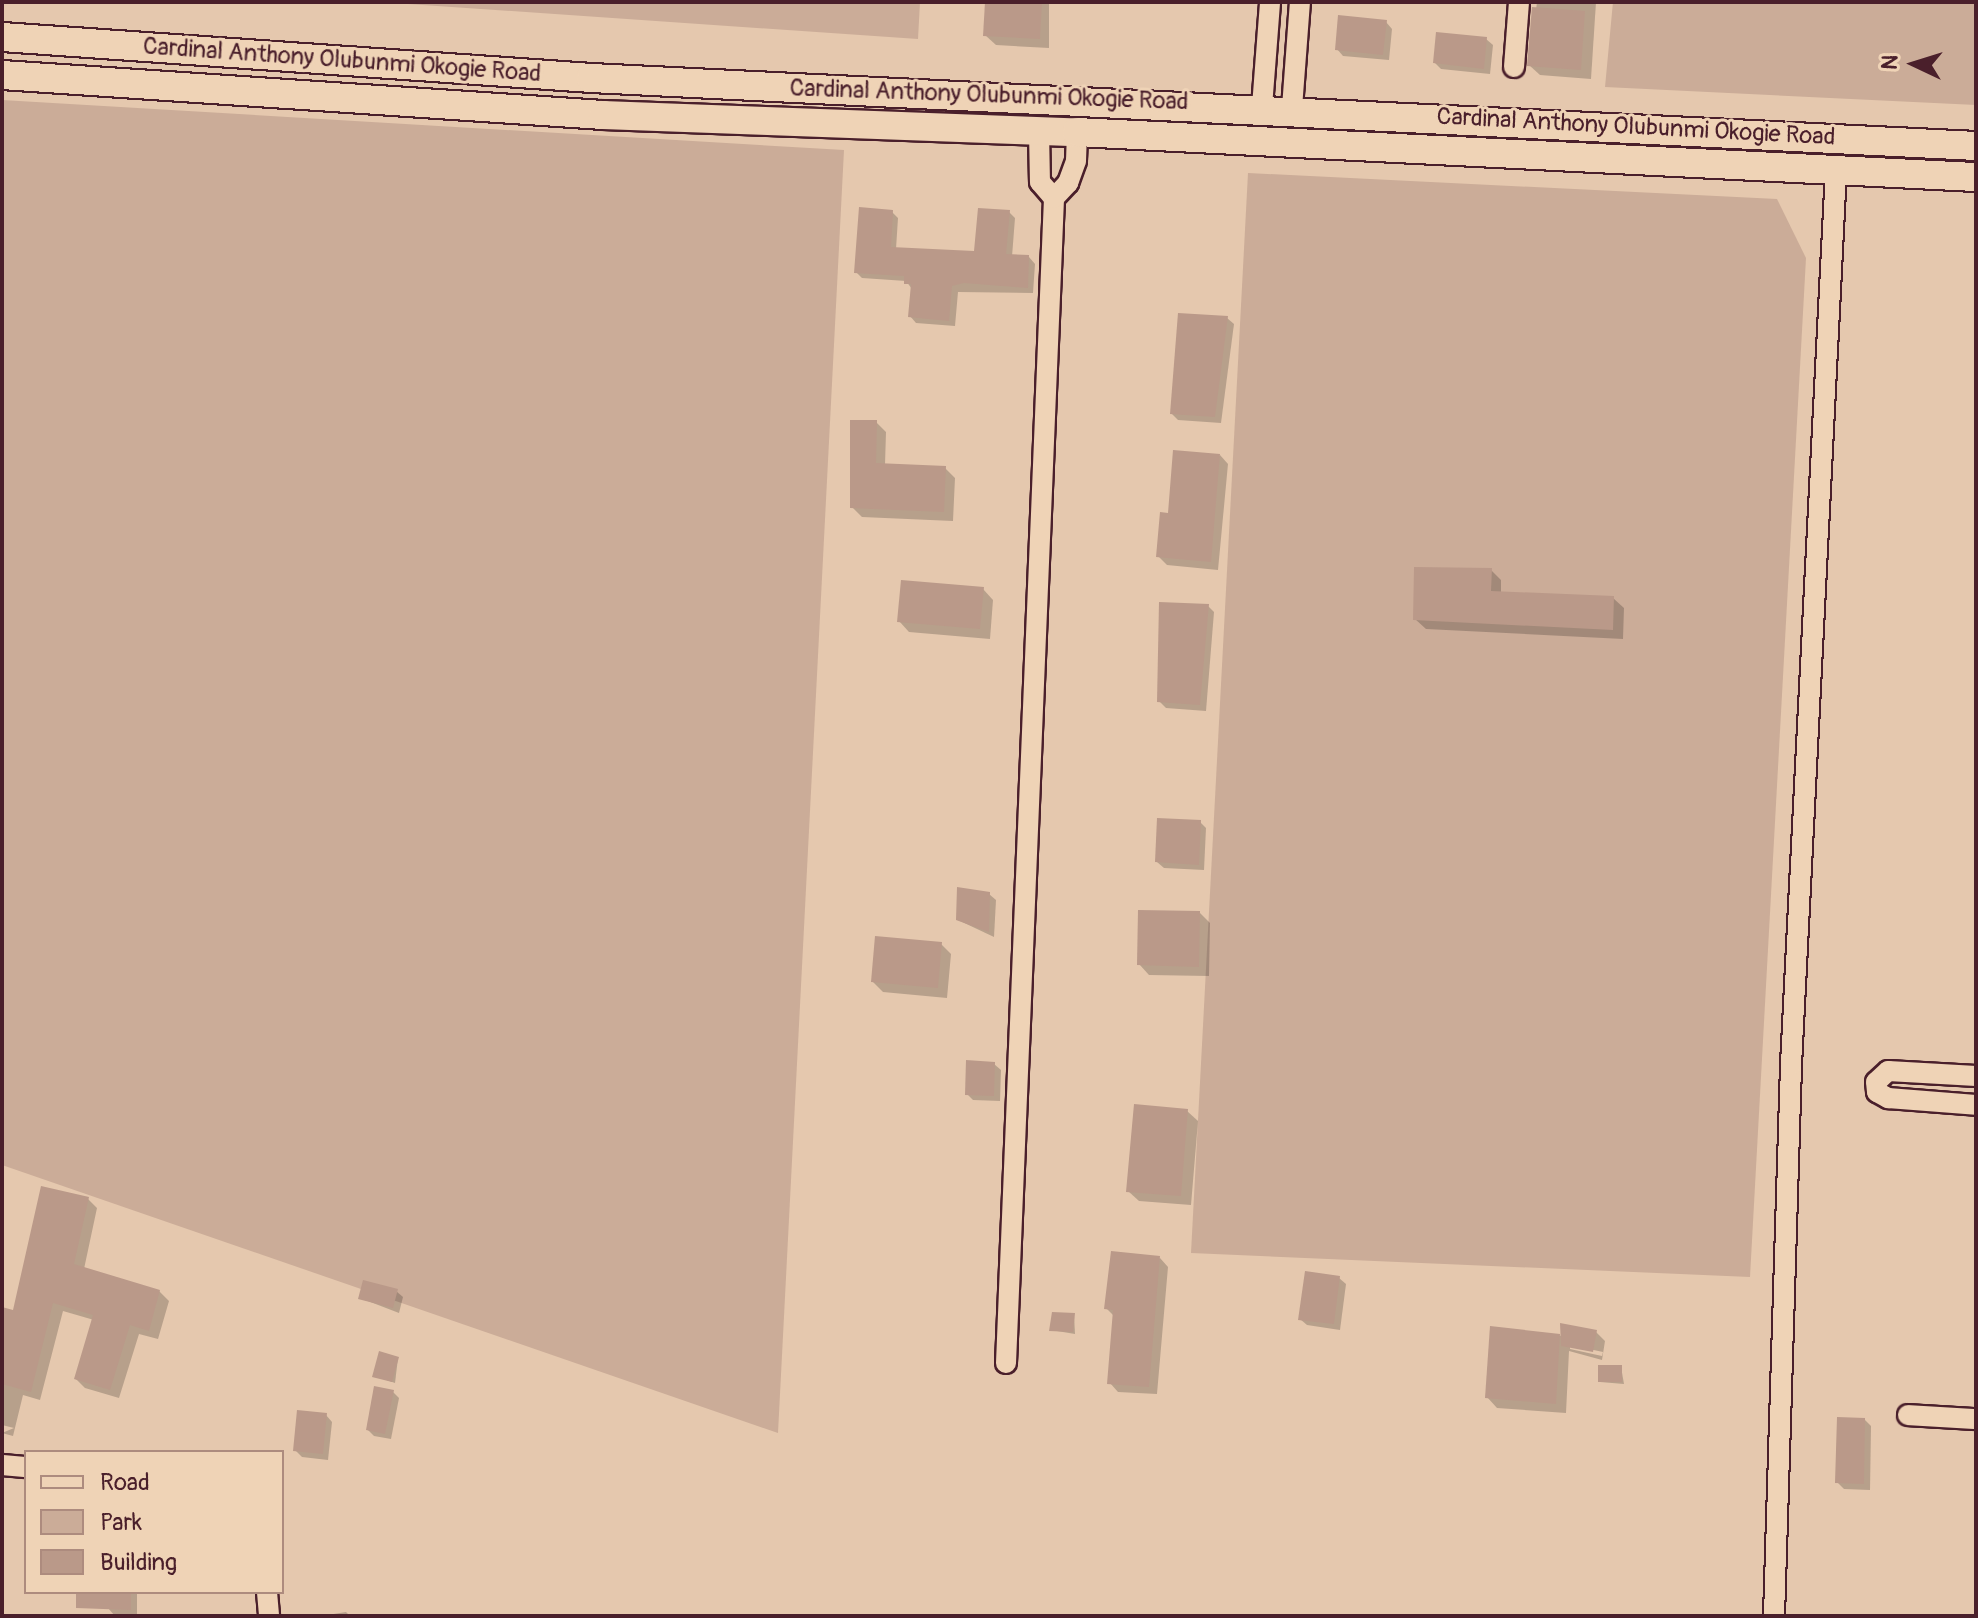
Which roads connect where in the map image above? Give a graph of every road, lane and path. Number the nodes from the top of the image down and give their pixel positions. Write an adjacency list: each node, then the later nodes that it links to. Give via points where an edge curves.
1 (1270, 2): 7 (street)
2 (1300, 2): 8 (street)
3 (1519, 2): 5 (street)
4 (2, 37): 7 (street, Cardinal Anthony Olubunmi Okogie Road, via 591,78)
5 (1514, 67)
6 (2, 75): 9 (street, Cardinal Anthony Olubunmi Okogie Road, via 603,115)
7 (1262, 107): 8 (street, Cardinal Anthony Olubunmi Okogie Road)
8 (1292, 108): 11 (street, Cardinal Anthony Olubunmi Okogie Road)
9 (1039, 131): 10 (street, Cardinal Anthony Olubunmi Okogie Road); 14 (street, via 1040,182)
10 (1077, 132): 12 (street, Cardinal Anthony Olubunmi Okogie Road); 14 (street, via 1076,161 1068,183)
11 (1976, 146)
12 (1836, 169): 13 (street, Cardinal Anthony Olubunmi Okogie Road); 24 (street, via 1791,1065)
13 (1976, 177)
14 (1054, 198): 17 (street)
15 (1976, 1076): 16 (street, via 1888,1071 1876,1082 1877,1092 1888,1098)
16 (1976, 1105)
17 (1006, 1363)
18 (1908, 1415): 19 (street)
19 (1976, 1419)
20 (2, 1465): 21 (street)
21 (24, 1467)
22 (267, 1594): 23 (street)
23 (269, 1616)
24 (1774, 1616)

